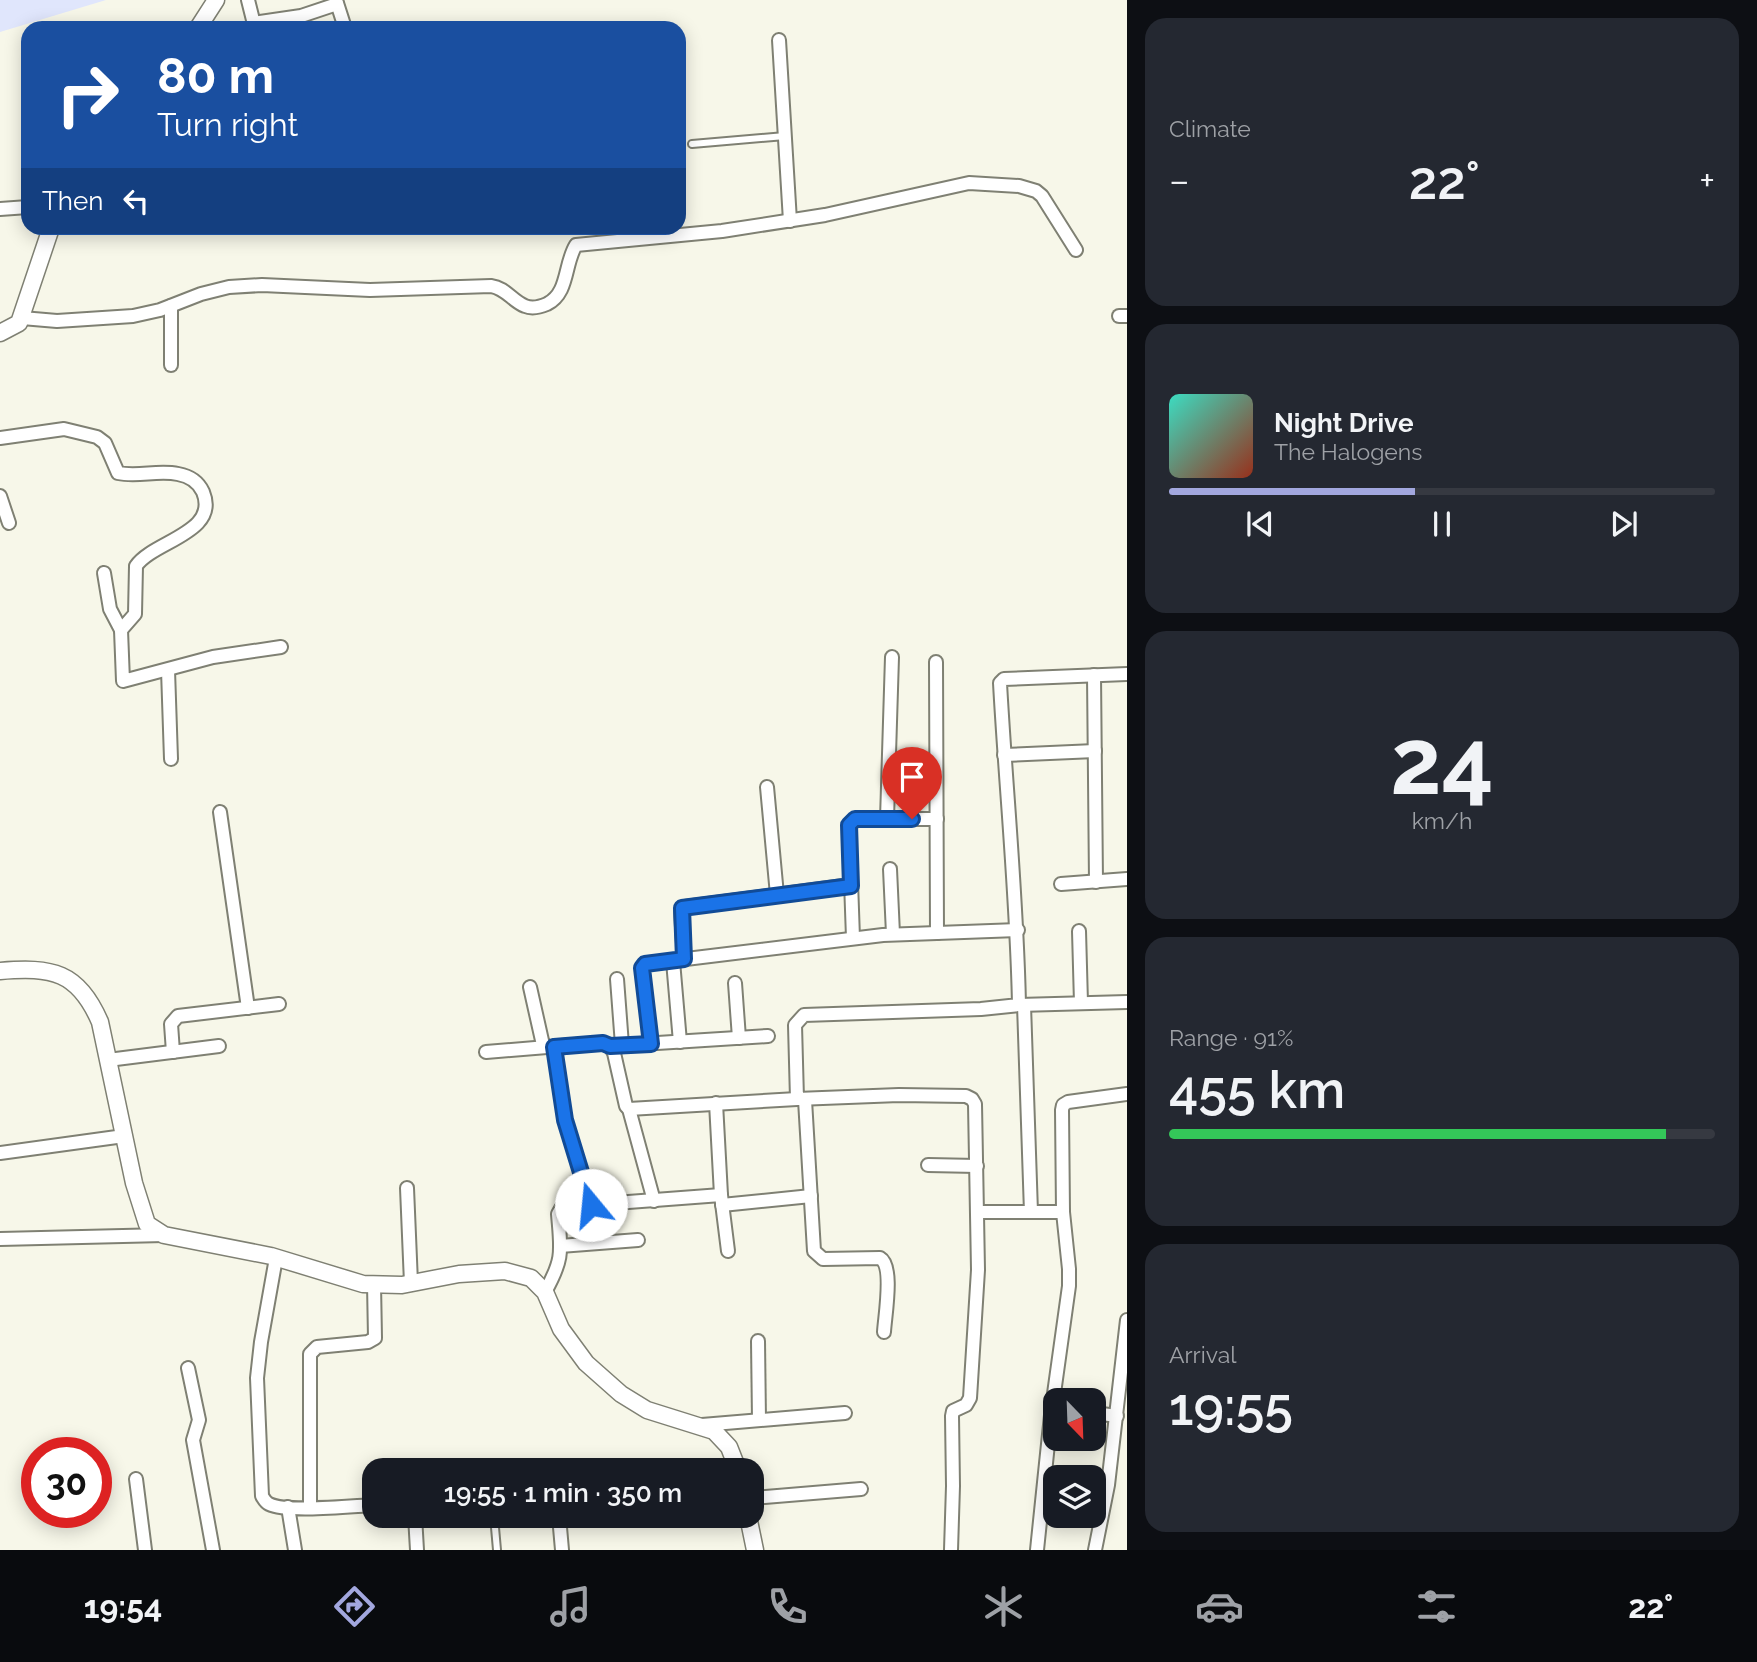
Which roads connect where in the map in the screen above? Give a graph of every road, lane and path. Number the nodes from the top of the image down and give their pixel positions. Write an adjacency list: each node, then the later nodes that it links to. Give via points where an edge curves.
1 (216, 0): 4 (street)
2 (248, 0): 5 (street)
3 (337, 2): 6 (street); 7 (street)
4 (202, 21)
5 (253, 21)
6 (278, 21)
7 (343, 21)
8 (779, 40): 9 (street)
9 (785, 136): 10 (lane); 13 (street)
10 (692, 144)
11 (21, 207): 12 (street)
12 (0, 209)
13 (790, 221): 16 (street); 17 (street, via 969,183 999,184 1027,188 1042,196)
14 (49, 235): 19 (street)
15 (594, 235): 16 (street)
16 (593, 243): 18 (street, via 576,245 562,289 541,306 524,306 491,286 370,290 262,285 229,287)
17 (1076, 250)
18 (171, 306): 19 (street, via 149,314 101,319); 21 (street)
19 (22, 318): 20 (street)
20 (0, 333)
21 (171, 365)
22 (0, 438): 26 (street, via 64,429 88,434 105,443 118,473 176,473 200,486 206,503 201,520 136,566 135,614)
23 (0, 496): 24 (street)
24 (9, 523)
25 (104, 573): 26 (street, via 110,609)
26 (121, 630): 30 (street, via 122,681)
27 (281, 647): 30 (street, via 213,657)
28 (892, 657): 38 (street)
29 (936, 662): 39 (street)
30 (168, 670): 35 (street)
31 (1127, 674): 32 (street)
32 (1094, 675): 33 (street); 34 (street, via 1002,681)
33 (1095, 751): 34 (street); 42 (street)
34 (1004, 755): 46 (street)
35 (171, 759)
36 (767, 787): 45 (street)
37 (220, 812): 60 (street)
38 (887, 819): 39 (street); 44 (street, via 851,821)
39 (937, 819): 48 (street)
40 (890, 869): 49 (street)
41 (1127, 879): 42 (street)
42 (1096, 881): 43 (street)
43 (1061, 884)
44 (851, 886): 45 (street); 50 (street)
45 (776, 895): 51 (street, via 682,908)
46 (1018, 930): 48 (street); 59 (street)
47 (1079, 931): 57 (street)
48 (937, 933): 49 (street)
49 (893, 934): 50 (street)
50 (853, 938): 51 (street)
51 (678, 960): 63 (street); 64 (street, via 642,968)
52 (0, 971): 70 (street, via 54,971 72,982 90,998)
53 (617, 979): 66 (street)
54 (735, 984): 62 (street)
55 (530, 987): 67 (street, via 541,1040)
56 (1127, 1002): 57 (street)
57 (1081, 1003): 59 (street)
58 (279, 1004): 60 (street)
59 (1022, 1005): 72 (street, via 804,1015 795,1025); 85 (street)
60 (248, 1008): 68 (street, via 178,1016 171,1024)
61 (768, 1037): 62 (street)
62 (739, 1038): 63 (street)
63 (680, 1042): 64 (street)
64 (651, 1044): 66 (street)
65 (219, 1046): 68 (street)
66 (616, 1046): 67 (street); 74 (street)
67 (550, 1047): 69 (street); 83 (street, via 565,1120)
68 (173, 1052): 70 (street)
69 (486, 1052)
70 (108, 1060): 75 (street)
71 (1127, 1094): 86 (street, via 1063,1105)
72 (801, 1100): 73 (street); 78 (street, via 966,1097 975,1104); 80 (street)
73 (716, 1103): 74 (street); 81 (street)
74 (629, 1109): 82 (street)
75 (124, 1136): 76 (street); 87 (street, via 147,1224)
76 (0, 1153)
77 (928, 1165): 78 (street)
78 (977, 1166): 84 (street)
79 (407, 1188): 93 (street)
80 (811, 1196): 81 (street); 97 (street, via 817,1256 880,1258 887,1264)
81 (722, 1200): 82 (street); 91 (street)
82 (654, 1201): 83 (street)
83 (591, 1205): 90 (street, via 559,1210)
84 (978, 1212): 85 (street); 124 (street, via 970,1398 952,1416)
85 (1031, 1212): 86 (street)
86 (1063, 1212): 100 (street, via 1070,1277)
87 (164, 1235): 88 (street); 92 (street)
88 (0, 1239)
89 (638, 1240): 90 (street)
90 (561, 1246): 95 (street, via 559,1269)
91 (728, 1251)
92 (276, 1258): 94 (street); 111 (street, via 257,1378 260,1487 266,1503)
93 (411, 1283): 94 (street); 95 (street, via 505,1271 531,1278)
94 (374, 1284): 112 (street, via 375,1338 317,1346 310,1354)
95 (545, 1292): 104 (street, via 561,1329 586,1363 647,1410)
96 (1127, 1320): 103 (street)
97 (884, 1332)
98 (758, 1341): 102 (street)
99 (188, 1368): 118 (street, via 198,1420 193,1440)
100 (1057, 1388)
101 (845, 1413): 102 (street)
102 (759, 1420): 104 (street)
103 (1120, 1422): 126 (street)
104 (695, 1425): 106 (street, via 713,1432 729,1447)
105 (1049, 1451): 125 (street)
106 (733, 1458)
107 (136, 1479): 117 (street)
108 (861, 1489): 109 (street)
109 (764, 1497)
110 (362, 1505): 112 (street)
111 (288, 1507): 112 (street); 119 (street)
112 (310, 1507)
113 (416, 1528): 120 (street)
114 (495, 1528): 121 (lane)
115 (560, 1528): 122 (street)
116 (750, 1528): 123 (street)
117 (145, 1550)
118 (213, 1550)
119 (295, 1550)
120 (417, 1550)
121 (497, 1550)
122 (562, 1550)
123 (755, 1550)
124 (951, 1550)
125 (1037, 1550)
126 (1096, 1550)

